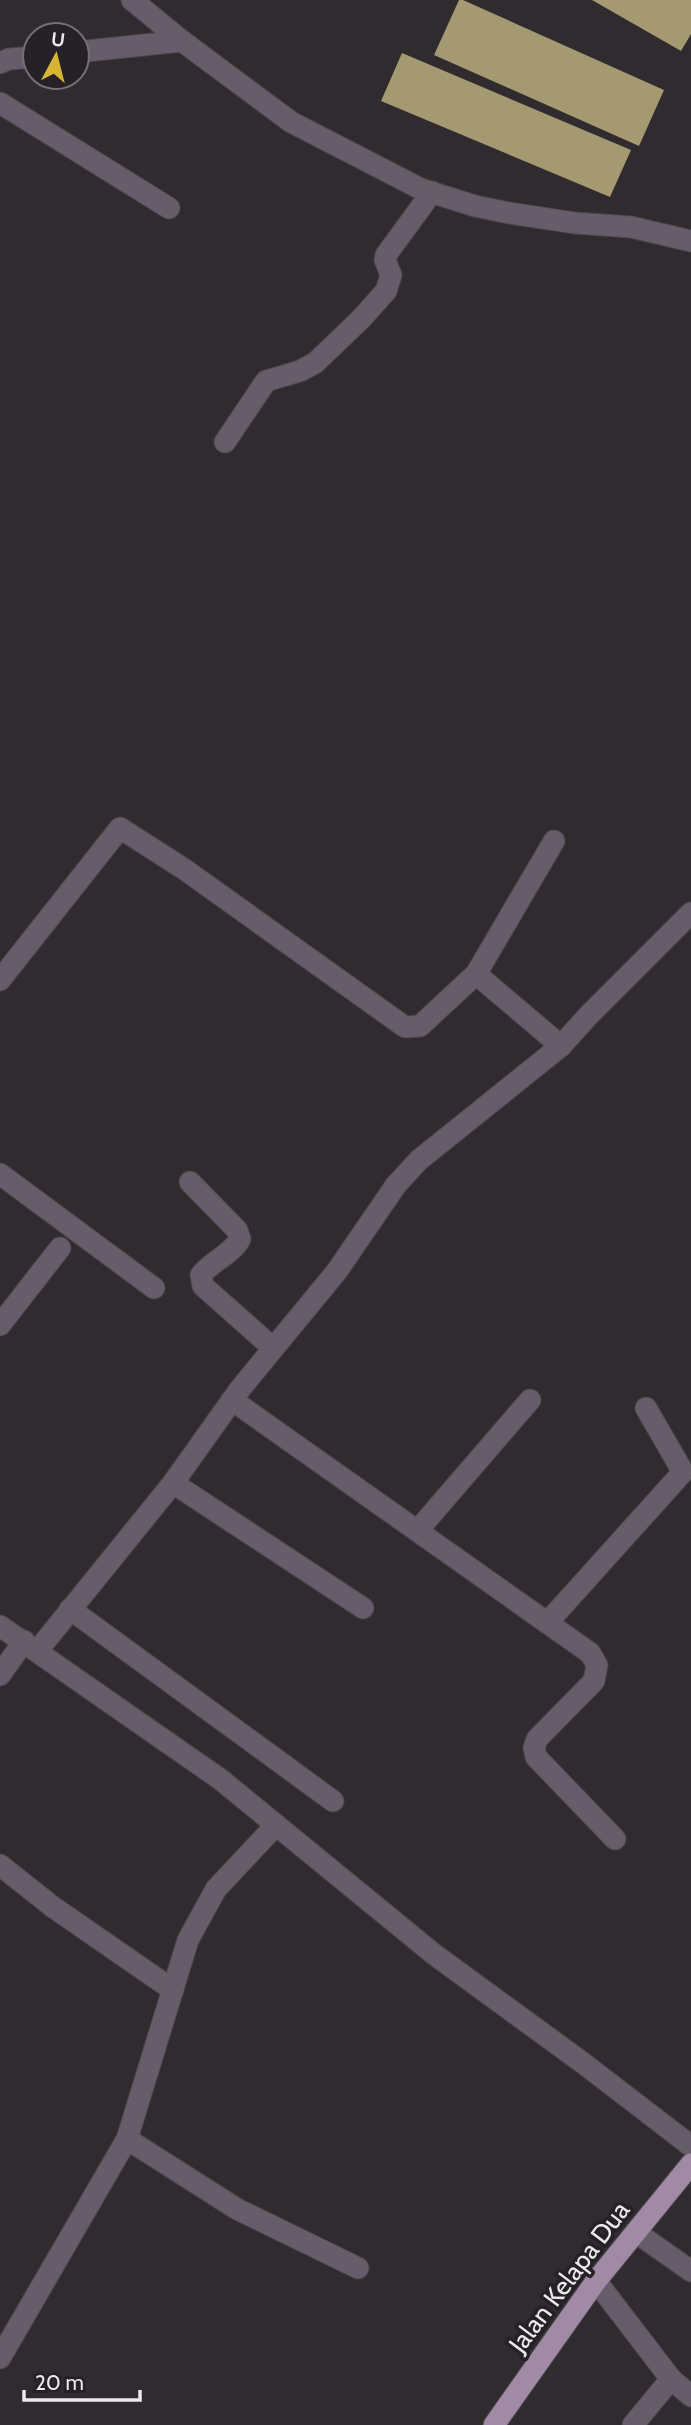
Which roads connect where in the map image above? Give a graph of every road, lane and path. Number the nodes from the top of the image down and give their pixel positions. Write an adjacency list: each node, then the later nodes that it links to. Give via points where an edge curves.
1 (132, 0): 2 (street)
2 (181, 41): 3 (street); 7 (street, via 291,122)
3 (91, 51)
4 (21, 59): 5 (street)
5 (0, 63)
6 (0, 103): 8 (street)
7 (432, 192): 9 (street, via 509,213 631,227); 10 (street, via 386,255 391,275 386,291 315,363 266,381)
8 (169, 208)
9 (691, 241)
10 (225, 442)
11 (554, 841): 13 (street)
12 (691, 913): 15 (street)
13 (476, 974): 14 (street, via 420,1026 405,1027 120,828); 15 (street)
14 (0, 980)
15 (561, 1046): 21 (street, via 419,1160)
16 (0, 1174): 19 (street)
17 (190, 1182): 21 (street, via 237,1230 240,1239 236,1247 208,1266 201,1275 203,1286)
18 (60, 1248): 20 (street)
19 (155, 1288)
20 (0, 1325)
21 (273, 1348): 22 (street)
22 (232, 1400): 26 (street); 27 (street)
23 (530, 1401): 27 (street)
24 (646, 1408): 25 (street)
25 (687, 1476): 30 (street)
26 (173, 1483): 28 (street); 29 (street)
27 (418, 1530): 30 (street)
28 (363, 1608)
29 (70, 1609): 32 (street); 34 (street)
30 (547, 1623): 36 (street, via 590,1653 597,1665 594,1681 537,1739 536,1757)
31 (0, 1626): 32 (street)
32 (31, 1646): 33 (street); 35 (street, via 220,1779)
33 (0, 1675)
34 (333, 1801)
35 (276, 1825): 38 (street, via 216,1889 188,1940); 40 (street, via 435,1955)
36 (615, 1839)
37 (0, 1865): 38 (street)
38 (173, 1990): 39 (street)
39 (127, 2139): 43 (street, via 237,2209); 46 (street)
40 (691, 2146)
41 (691, 2164): 42 (main road, Jalan Kelapa Dua)
42 (637, 2233): 44 (street); 45 (main road, Jalan Kelapa Dua)
43 (358, 2268)
44 (691, 2271)
45 (596, 2281): 47 (street); 49 (main road, Jalan Kelapa Dua)
46 (0, 2358)
47 (670, 2379): 48 (street); 50 (street)
48 (691, 2396)
49 (494, 2425)
50 (633, 2425)

